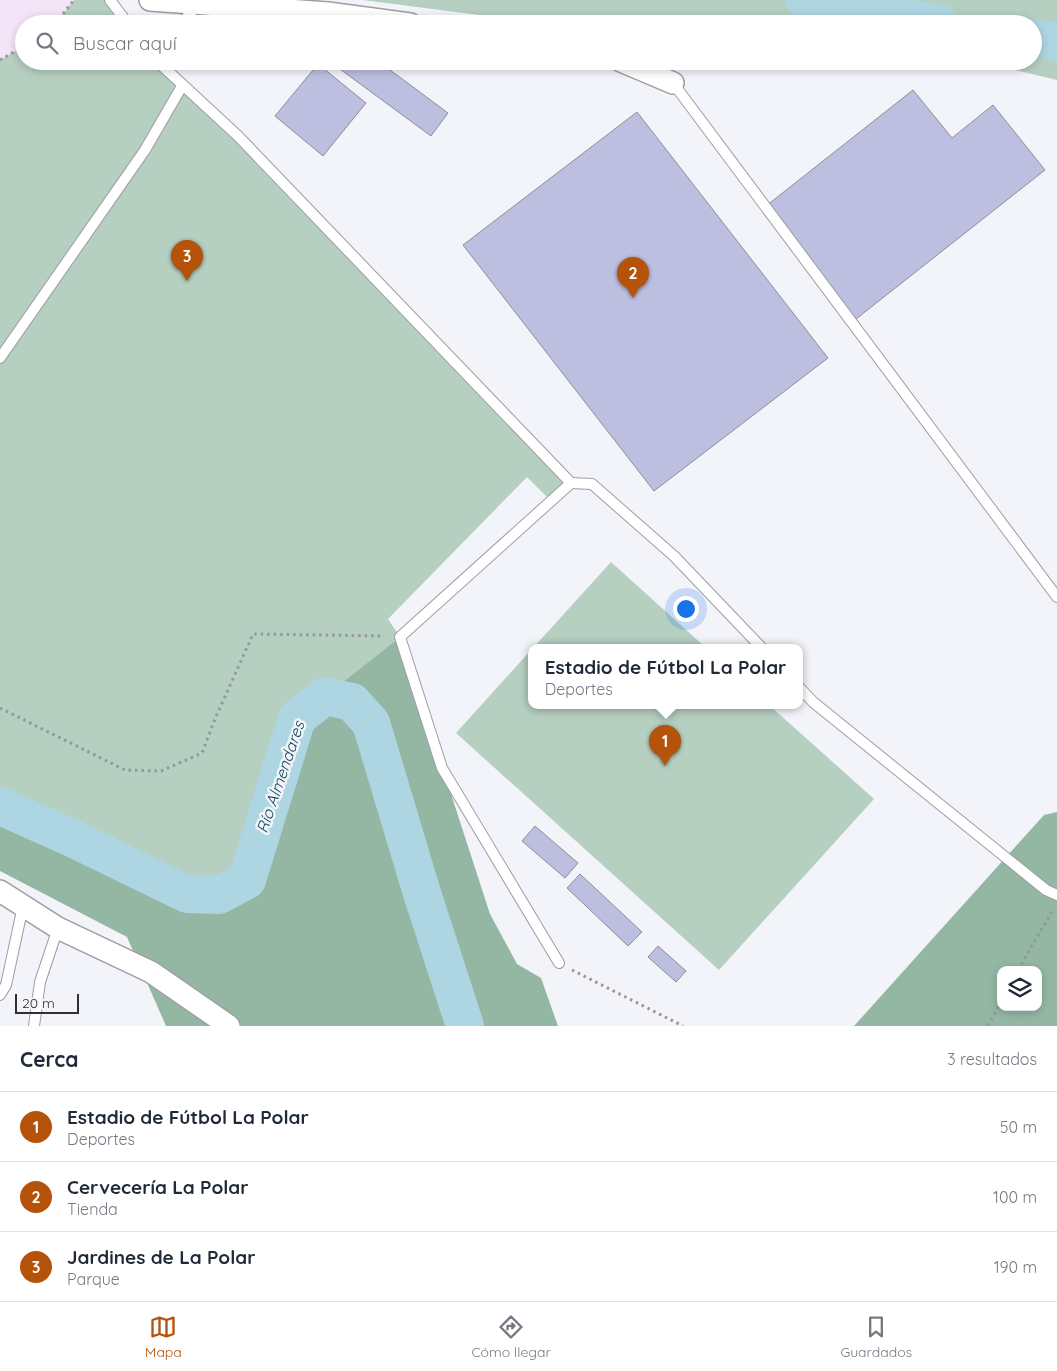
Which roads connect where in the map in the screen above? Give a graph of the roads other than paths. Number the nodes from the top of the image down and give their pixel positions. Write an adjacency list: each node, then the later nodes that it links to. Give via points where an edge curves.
1 (110, 0): 4 (lane)
2 (150, 0): 3 (street)
3 (200, 2): 5 (lane); 6 (street)
4 (121, 15)
5 (189, 15)
6 (343, 15)
7 (166, 70): 10 (lane)
8 (642, 70): 9 (street)
9 (673, 83): 13 (lane)
10 (182, 86): 11 (lane, via 145,150); 12 (lane, via 238,136)
11 (0, 358)
12 (571, 483): 14 (lane, via 592,484 674,556); 20 (lane, via 400,637 442,768)
13 (1057, 597)
14 (758, 644)
15 (803, 691): 17 (lane, via 945,809 1046,890)
16 (0, 891): 18 (street)
17 (1057, 895)
18 (23, 906): 19 (street); 21 (lane, via 6,985)
19 (58, 928): 22 (lane, via 40,982); 23 (street, via 151,972)
20 (559, 963)
21 (0, 995)
22 (34, 1026)
23 (229, 1026)

